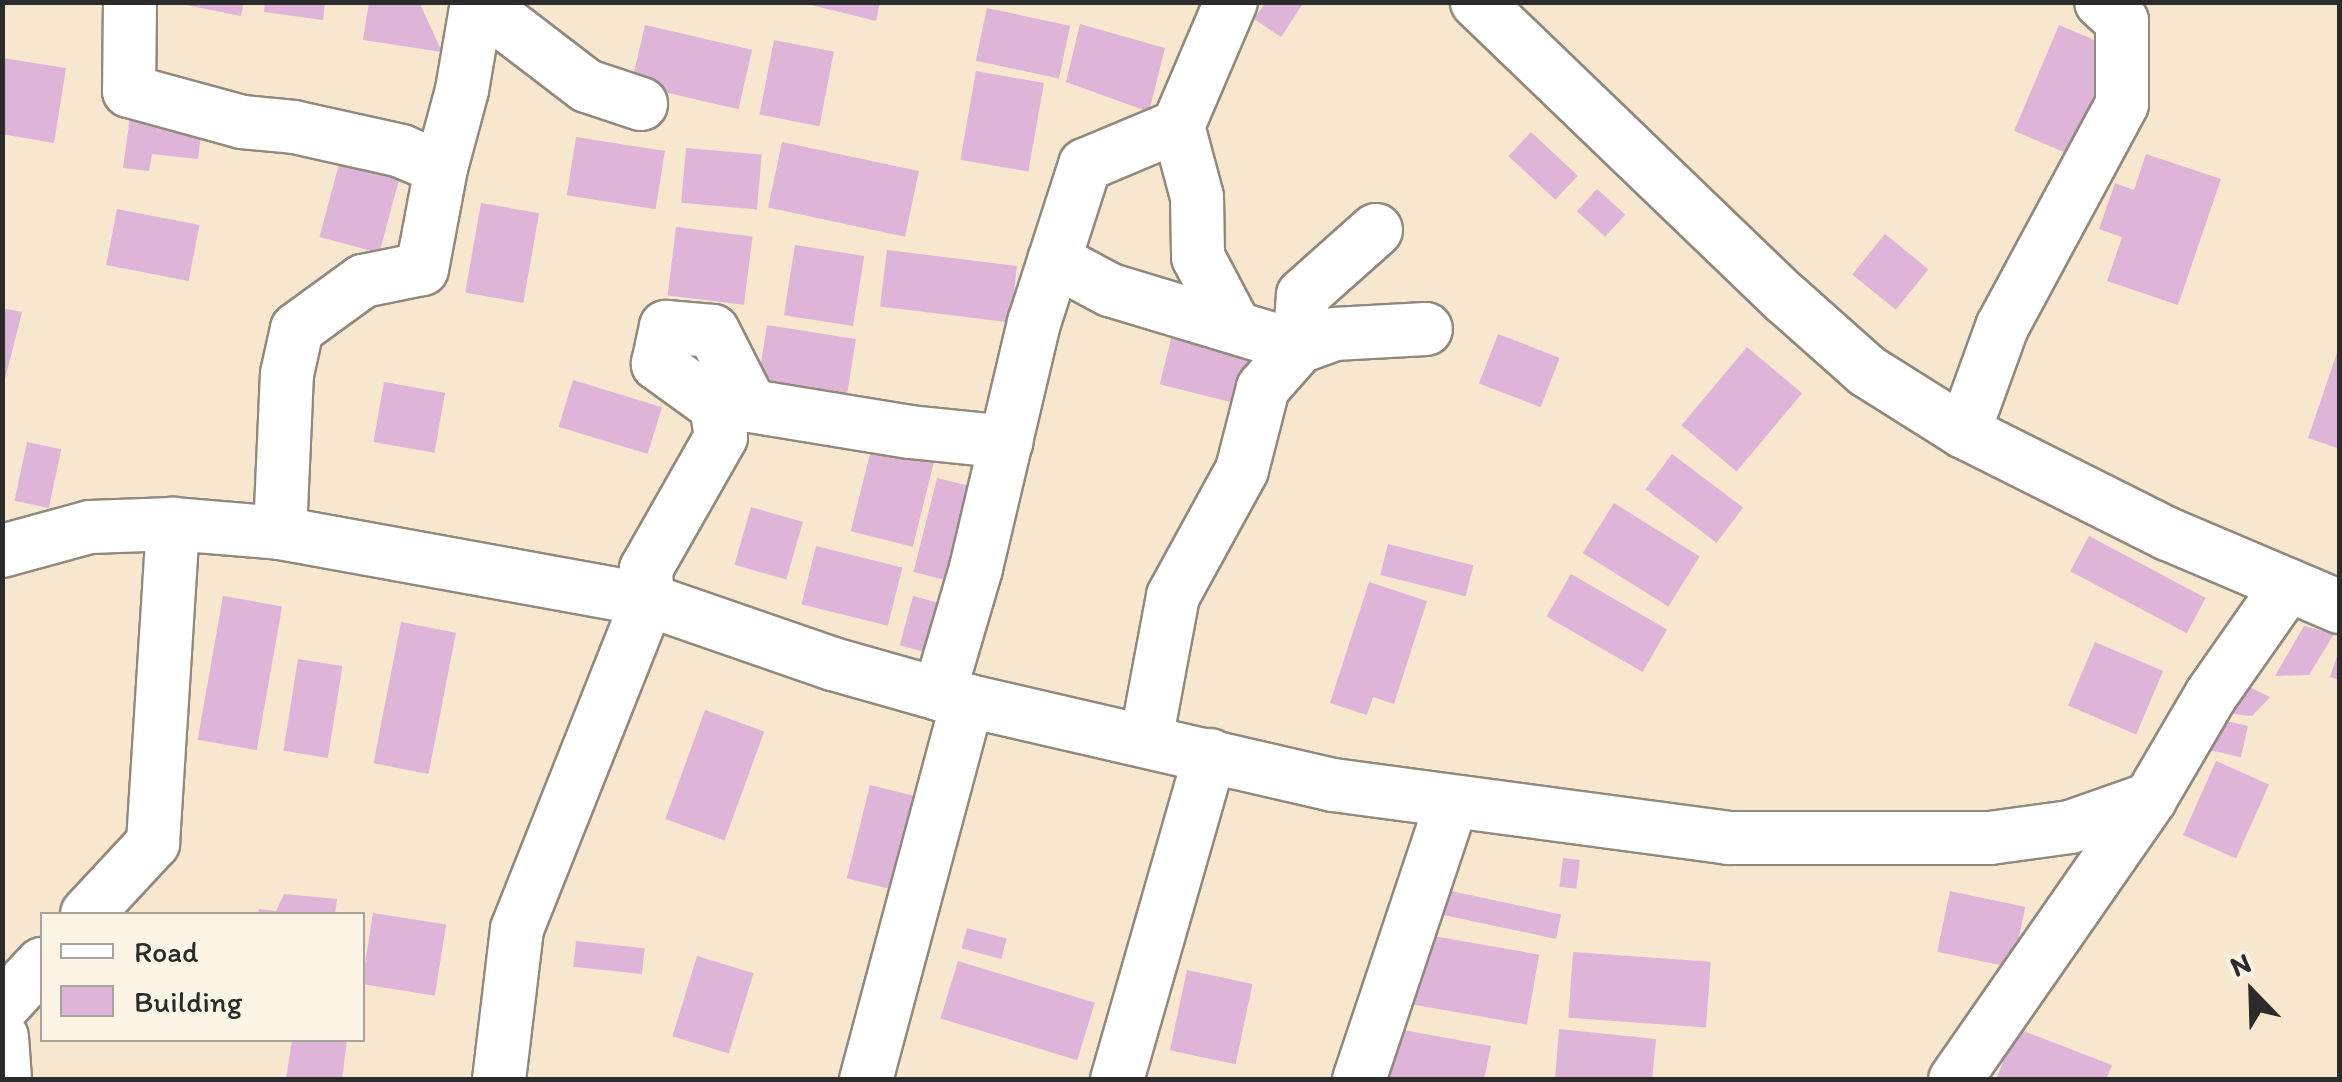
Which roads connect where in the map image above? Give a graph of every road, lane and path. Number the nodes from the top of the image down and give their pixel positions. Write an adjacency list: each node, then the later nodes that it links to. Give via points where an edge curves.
1 (130, 2): 10 (street, via 129,91 242,122 402,151)
2 (477, 2): 6 (street); 7 (street)
3 (1230, 2): 9 (street)
4 (1478, 2): 16 (street, via 1867,371)
5 (2101, 2): 16 (street, via 2122,22 2122,104 2002,328)
6 (466, 64): 7 (street); 10 (street)
7 (588, 86): 8 (street)
8 (641, 104)
9 (1178, 126): 12 (street, via 1085,165); 13 (street, via 1197,197 1198,257)
10 (441, 168): 19 (street, via 422,269 363,282 298,329 287,374)
11 (1376, 230): 15 (street, via 1303,296)
12 (1054, 260): 13 (street, via 1110,290); 17 (street)
13 (1234, 325): 15 (street)
14 (1426, 329): 15 (street, via 1334,334)
15 (1298, 348): 26 (street, via 1263,388 1242,470 1172,596)
16 (1964, 432): 23 (street, via 2168,534)
17 (1006, 442): 20 (street, via 751,406 713,331 666,327 658,364 716,406 721,437); 25 (street)
18 (173, 524): 19 (street); 21 (street, via 90,527); 30 (street, via 153,843)
19 (280, 532): 22 (street)
20 (662, 541): 22 (street); 24 (street, via 646,569)
21 (2, 551)
22 (544, 579): 24 (street)
23 (2321, 589): 28 (street, via 2211,696)
24 (648, 600): 25 (street); 35 (street, via 517,928)
25 (954, 697): 26 (street); 36 (street)
26 (1146, 740): 27 (street)
27 (1210, 755): 29 (street, via 1333,785); 37 (street)
28 (2150, 800): 29 (street, via 2070,827 1990,838 1728,838); 39 (street)
29 (1452, 802): 38 (street)
30 (90, 912)
31 (40, 966): 32 (street)
32 (2, 1007)
33 (2, 1037): 34 (street)
34 (4, 1080)
35 (500, 1080)
36 (866, 1080)
37 (1117, 1080)
38 (1359, 1080)
39 (1956, 1080)

